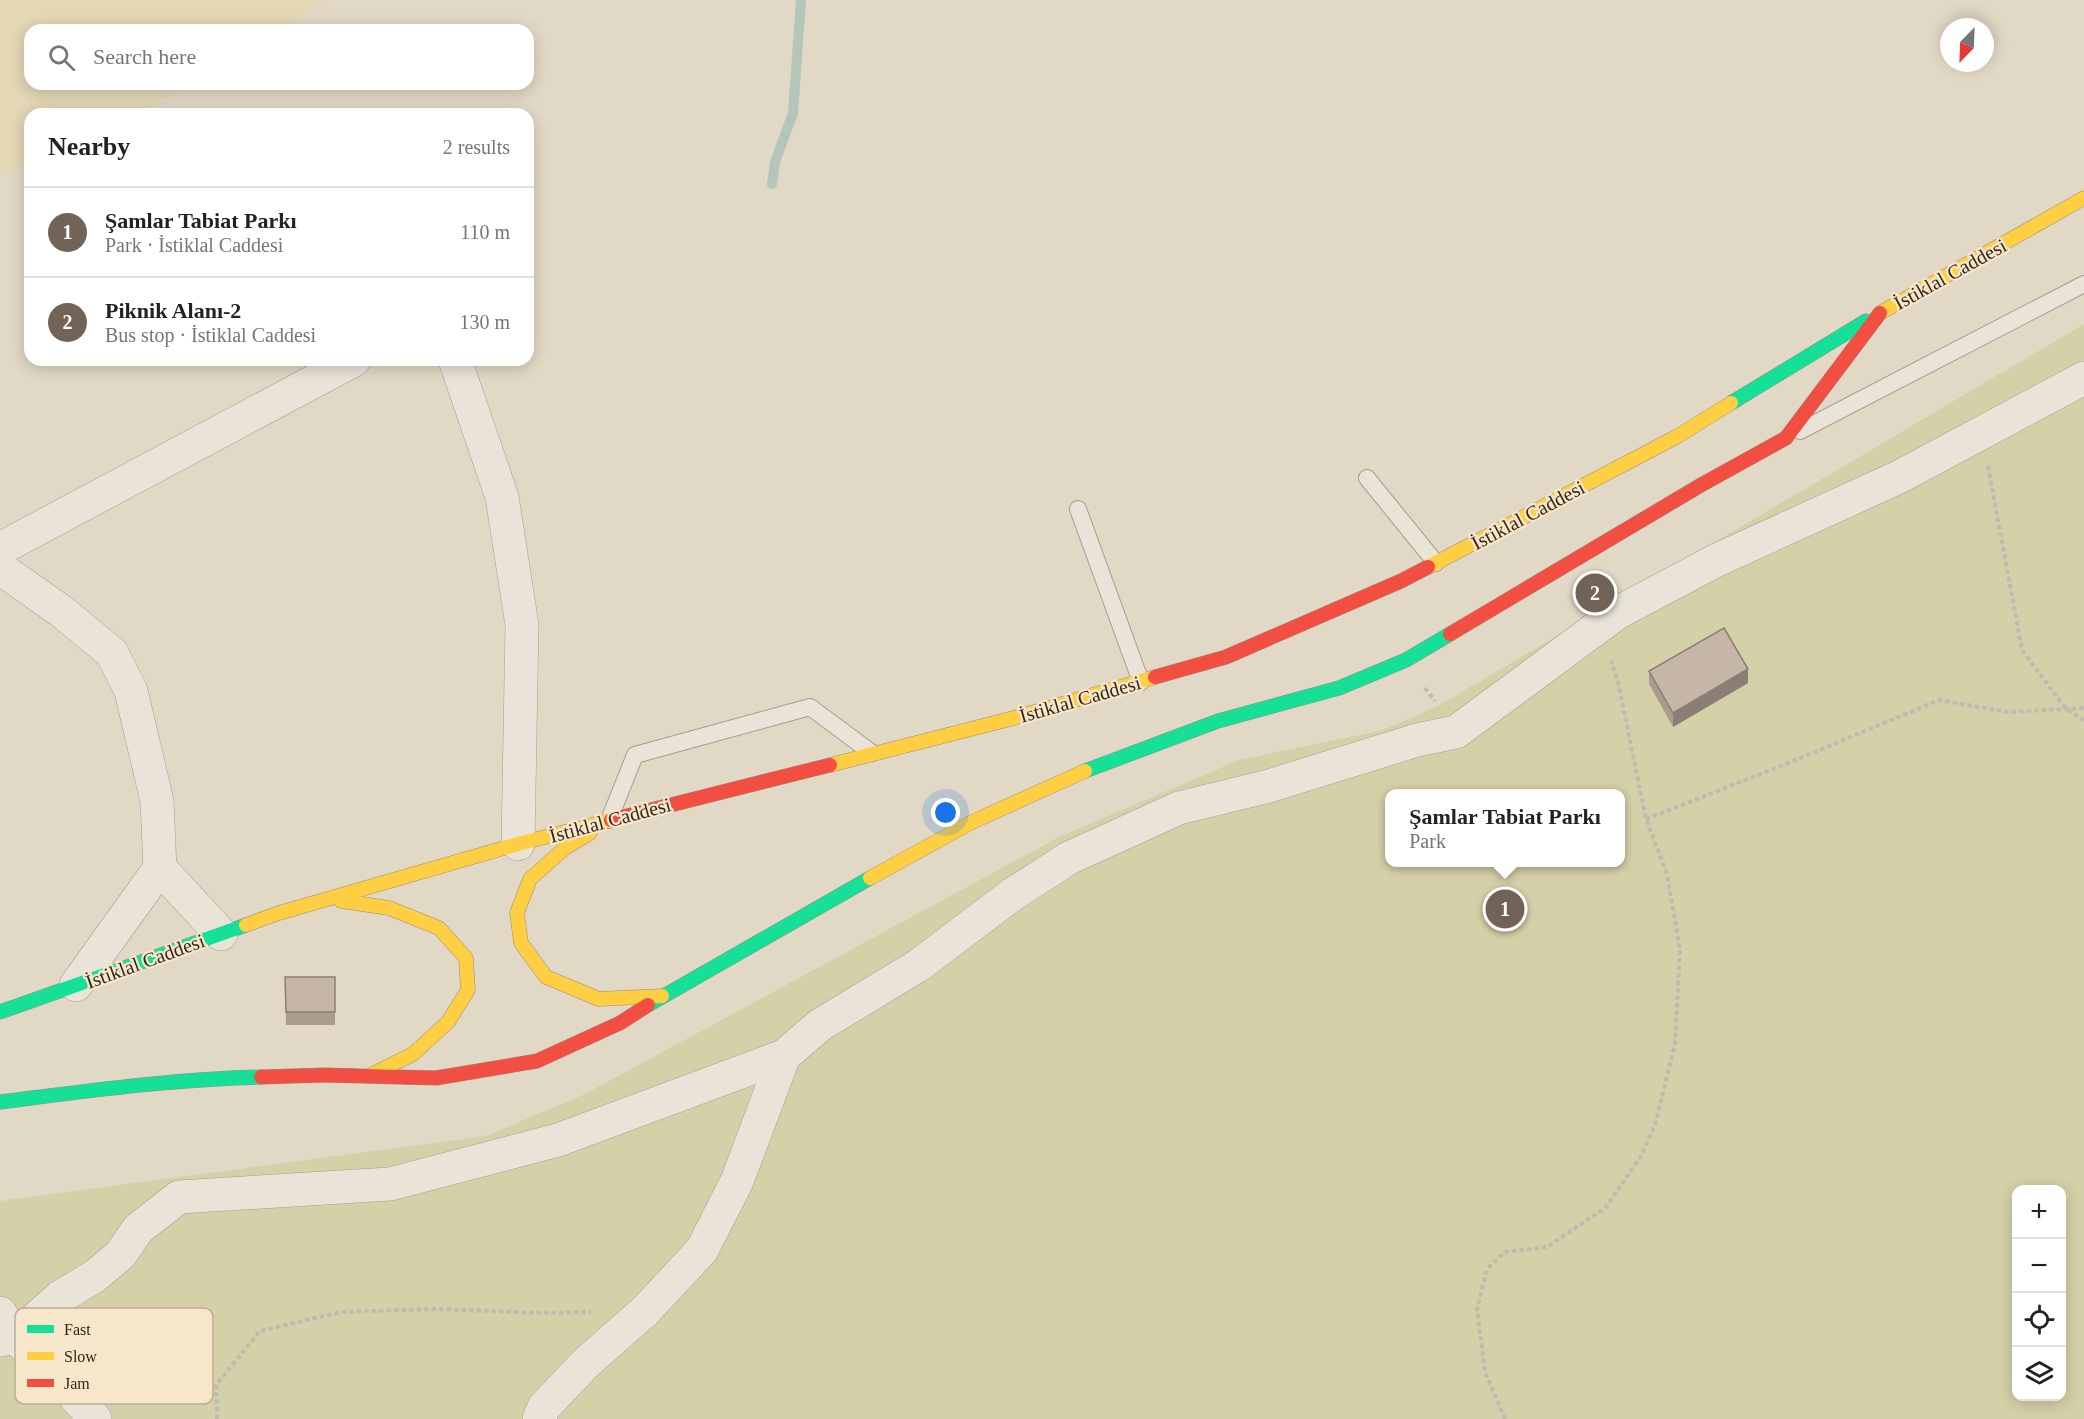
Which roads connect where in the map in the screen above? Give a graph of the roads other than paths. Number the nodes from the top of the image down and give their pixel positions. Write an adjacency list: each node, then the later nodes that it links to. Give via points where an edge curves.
1 (2084, 198): 3 (main road, İstiklal Caddesi)
2 (2084, 284): 7 (lane)
3 (1880, 313): 7 (main road); 11 (main road, İstiklal Caddesi, via 1678,436)
4 (343, 366): 10 (street)
5 (457, 366): 16 (street, via 502,497 522,625)
6 (2084, 378): 23 (street, via 1899,477 1717,560 1617,613 1456,732 1179,808 1069,858 1013,894 919,965 820,1025)
7 (1786, 438): 21 (main road, via 1406,660 1338,688 1218,721 1101,763 972,822)
8 (1367, 478): 11 (lane)
9 (1078, 509): 13 (lane)
10 (0, 549)
11 (1436, 563): 13 (main road, İstiklal Caddesi, via 1226,657)
12 (0, 568): 17 (street, via 62,611 112,653 131,691 157,801)
13 (1141, 682): 14 (main road, İstiklal Caddesi)
14 (872, 753): 15 (main road, İstiklal Caddesi); 15 (lane, via 810,707 635,755)
15 (609, 820): 16 (main road, İstiklal Caddesi); 21 (main road, via 565,848 530,879 516,913 521,943 546,977 599,999)
16 (518, 844): 18 (main road, İstiklal Caddesi)
17 (160, 868): 19 (street); 20 (street)
18 (328, 899): 19 (main road, İstiklal Caddesi); 24 (main road, via 389,908 439,928 466,958 468,990 448,1022 413,1054)
19 (221, 934): 20 (main road, İstiklal Caddesi)
20 (76, 985): 22 (main road, İstiklal Caddesi)
21 (663, 996): 24 (main road, via 620,1023 537,1061 436,1078)
22 (0, 1012)
23 (784, 1056): 26 (street, via 558,1140 390,1185 179,1197 138,1228 121,1254 95,1276); 29 (street, via 737,1180 702,1250 645,1311 586,1362 544,1407)
24 (368, 1076): 25 (main road, via 218,1078)
25 (0, 1102)
26 (42, 1308)
27 (81, 1404): 28 (street)
28 (94, 1419)
29 (539, 1419)

